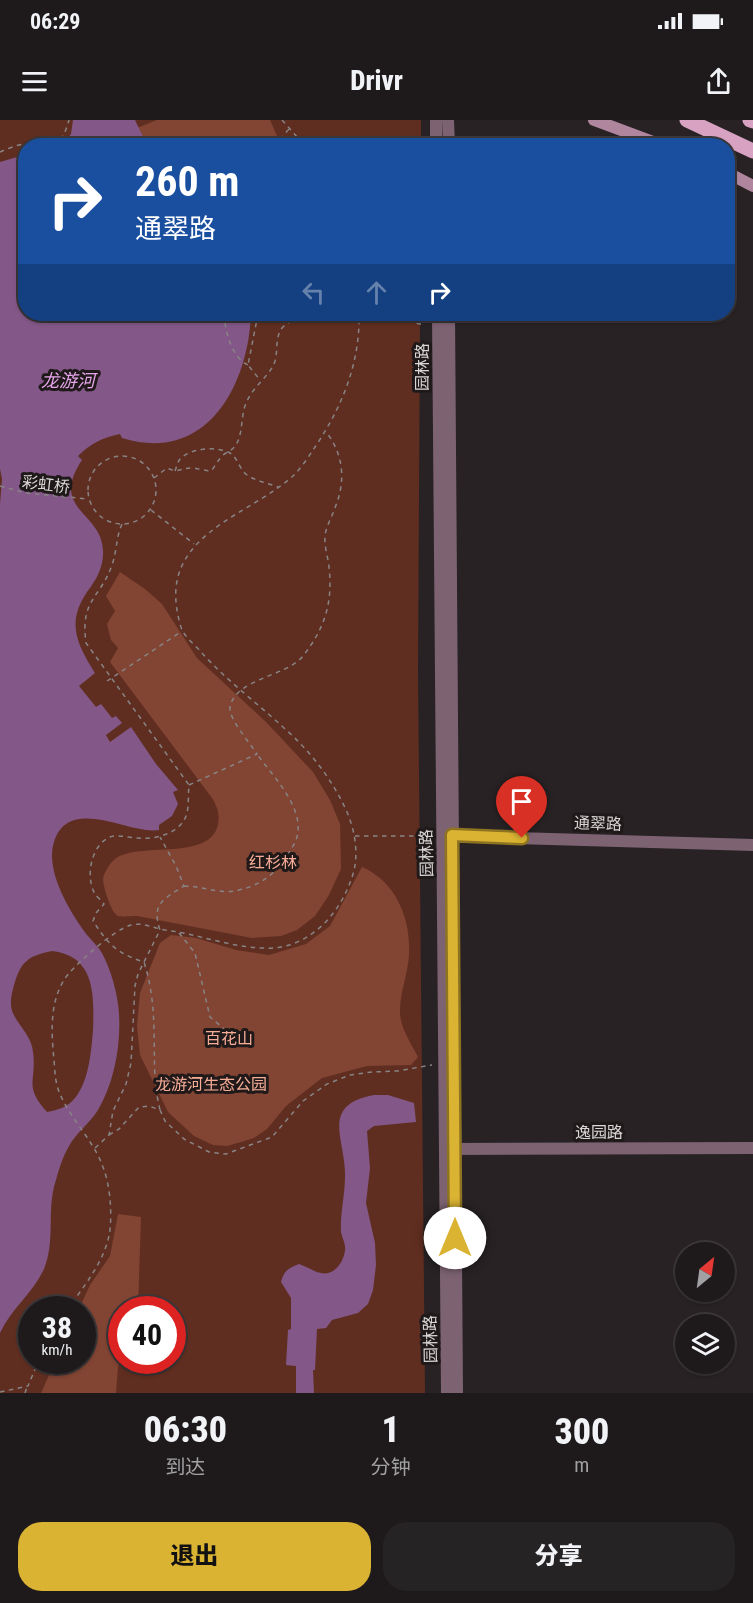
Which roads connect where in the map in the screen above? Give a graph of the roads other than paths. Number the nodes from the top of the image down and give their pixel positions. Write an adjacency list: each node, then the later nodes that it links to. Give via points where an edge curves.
1 (436, 120): 5 (street)
2 (448, 120): 6 (street)
3 (594, 120): 7 (main road)
4 (687, 120): 8 (main road)
5 (436, 138)
6 (449, 138)
7 (642, 138)
8 (725, 138)
9 (735, 143): 10 (main road)
10 (753, 151)
11 (735, 177): 12 (main road)
12 (753, 186)
13 (438, 321): 15 (street, 园林路)
14 (449, 321): 15 (street, 园林路)
15 (447, 836): 16 (street, 通翠路); 18 (street, 园林路); 18 (street, 园林路, via 444,1063)
16 (753, 845)
17 (753, 1148): 18 (street, 逸园路)
18 (449, 1150): 19 (street, 园林路); 20 (street, 园林路)
19 (447, 1393)
20 (457, 1393)

